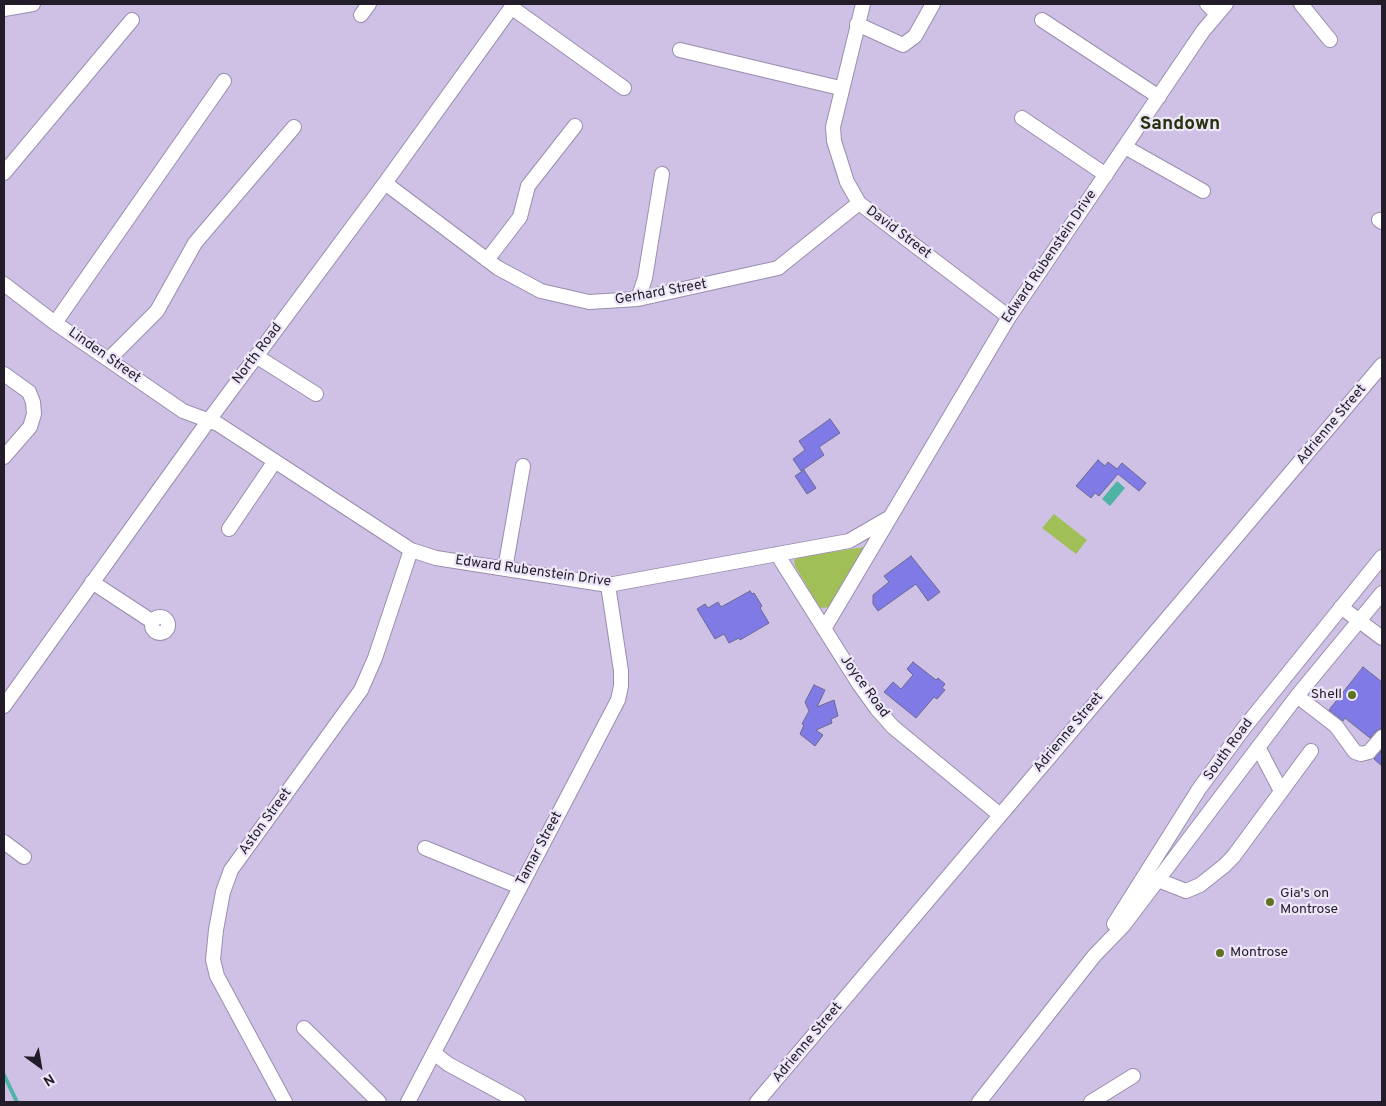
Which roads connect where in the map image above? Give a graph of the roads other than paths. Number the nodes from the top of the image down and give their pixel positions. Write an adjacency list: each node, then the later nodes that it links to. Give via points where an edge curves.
1 (33, 4): 8 (street)
2 (863, 4): 11 (street, David Street)
3 (933, 4): 11 (street, via 915,36 903,45)
4 (1207, 4): 7 (street)
5 (1301, 4): 12 (street)
6 (513, 5): 15 (street); 25 (street, North Road)
7 (1222, 9): 17 (street, Edward Rubenstein Drive, via 1203,31)
8 (4, 10)
9 (132, 20): 22 (street)
10 (1042, 20): 17 (street)
11 (857, 24): 16 (street, David Street)
12 (1330, 40)
13 (680, 50): 16 (street)
14 (224, 82): 32 (street)
15 (624, 88)
16 (840, 88): 27 (street, David Street, via 833,121 834,141 847,182)
17 (1159, 97): 21 (street, Edward Rubenstein Drive)
18 (1022, 118): 24 (street)
19 (575, 126): 28 (street, via 528,186 520,217)
20 (294, 127): 34 (street, via 195,243 157,311)
21 (1125, 147): 24 (street, Edward Rubenstein Drive); 26 (street)
22 (4, 173)
23 (662, 174): 30 (street)
24 (1106, 175): 31 (street, Edward Rubenstein Drive)
25 (385, 183): 28 (street, Gerhard Street); 33 (street, North Road)
26 (1203, 191)
27 (859, 203): 30 (street, Gerhard Street, via 778,268); 31 (street, David Street)
28 (488, 260): 30 (street, Gerhard Street, via 522,282 566,298 589,302)
29 (4, 284): 32 (street, Linden Street)
30 (638, 299)
31 (1009, 316): 42 (street, Edward Rubenstein Drive)
32 (55, 323): 34 (street, Linden Street)
33 (256, 356): 37 (street); 38 (street, North Road)
34 (109, 359): 38 (street, Linden Street, via 191,416)
35 (1382, 365): 62 (street, Adrienne Street)
36 (4, 374): 39 (street, via 29,392 34,414 30,427)
37 (316, 394)
38 (209, 420): 40 (street, Edward Rubenstein Drive); 48 (street, North Road)
39 (4, 457)
40 (275, 461): 43 (street); 44 (street, Edward Rubenstein Drive)
41 (523, 466): 47 (street)
42 (887, 519): 45 (street, Edward Rubenstein Drive, via 849,541); 54 (street, Edward Rubenstein Drive)
43 (229, 529)
44 (411, 550): 47 (street, Edward Rubenstein Drive, via 436,558); 73 (street, Aston Street, via 361,690 231,870 223,892 214,945 217,976)
45 (777, 554): 49 (street, Edward Rubenstein Drive); 54 (street, Joyce Road)
46 (1382, 557): 51 (street, South Road)
47 (505, 569): 49 (street, Edward Rubenstein Drive)
48 (92, 582): 53 (street); 57 (street, North Road)
49 (608, 584): 67 (street, Tamar Street, via 621,671 618,700)
50 (1382, 593): 52 (street, South Road)
51 (1341, 607): 52 (street); 68 (street, South Road, via 1244,728 1200,789)
52 (1359, 621): 55 (street); 56 (street, South Road)
53 (153, 622)
54 (824, 629): 62 (street, Joyce Road, via 859,684 893,727)
55 (1382, 638)
56 (1297, 696): 58 (street, via 1336,726 1355,752 1369,752); 59 (street, South Road)
57 (4, 706)
58 (1382, 737)
59 (1258, 747): 61 (street); 66 (street, South Road)
60 (1311, 751): 61 (street)
61 (1281, 791): 66 (street, via 1233,857 1200,885 1186,891)
62 (1000, 815): 77 (street, Adrienne Street)
63 (4, 842): 65 (street)
64 (425, 848): 67 (street)
65 (24, 857)
66 (1158, 880): 68 (street, South Road, via 1123,926)
67 (520, 887): 70 (street, Tamar Street)
68 (1094, 956): 72 (street, South Road)
69 (304, 1028): 74 (street)
70 (434, 1053): 75 (street, Tamar Street); 76 (street)
71 (1133, 1076): 78 (street)
72 (985, 1100)
73 (285, 1102)
74 (379, 1102)
75 (408, 1102)
76 (518, 1102)
77 (757, 1102)
78 (1091, 1102)

